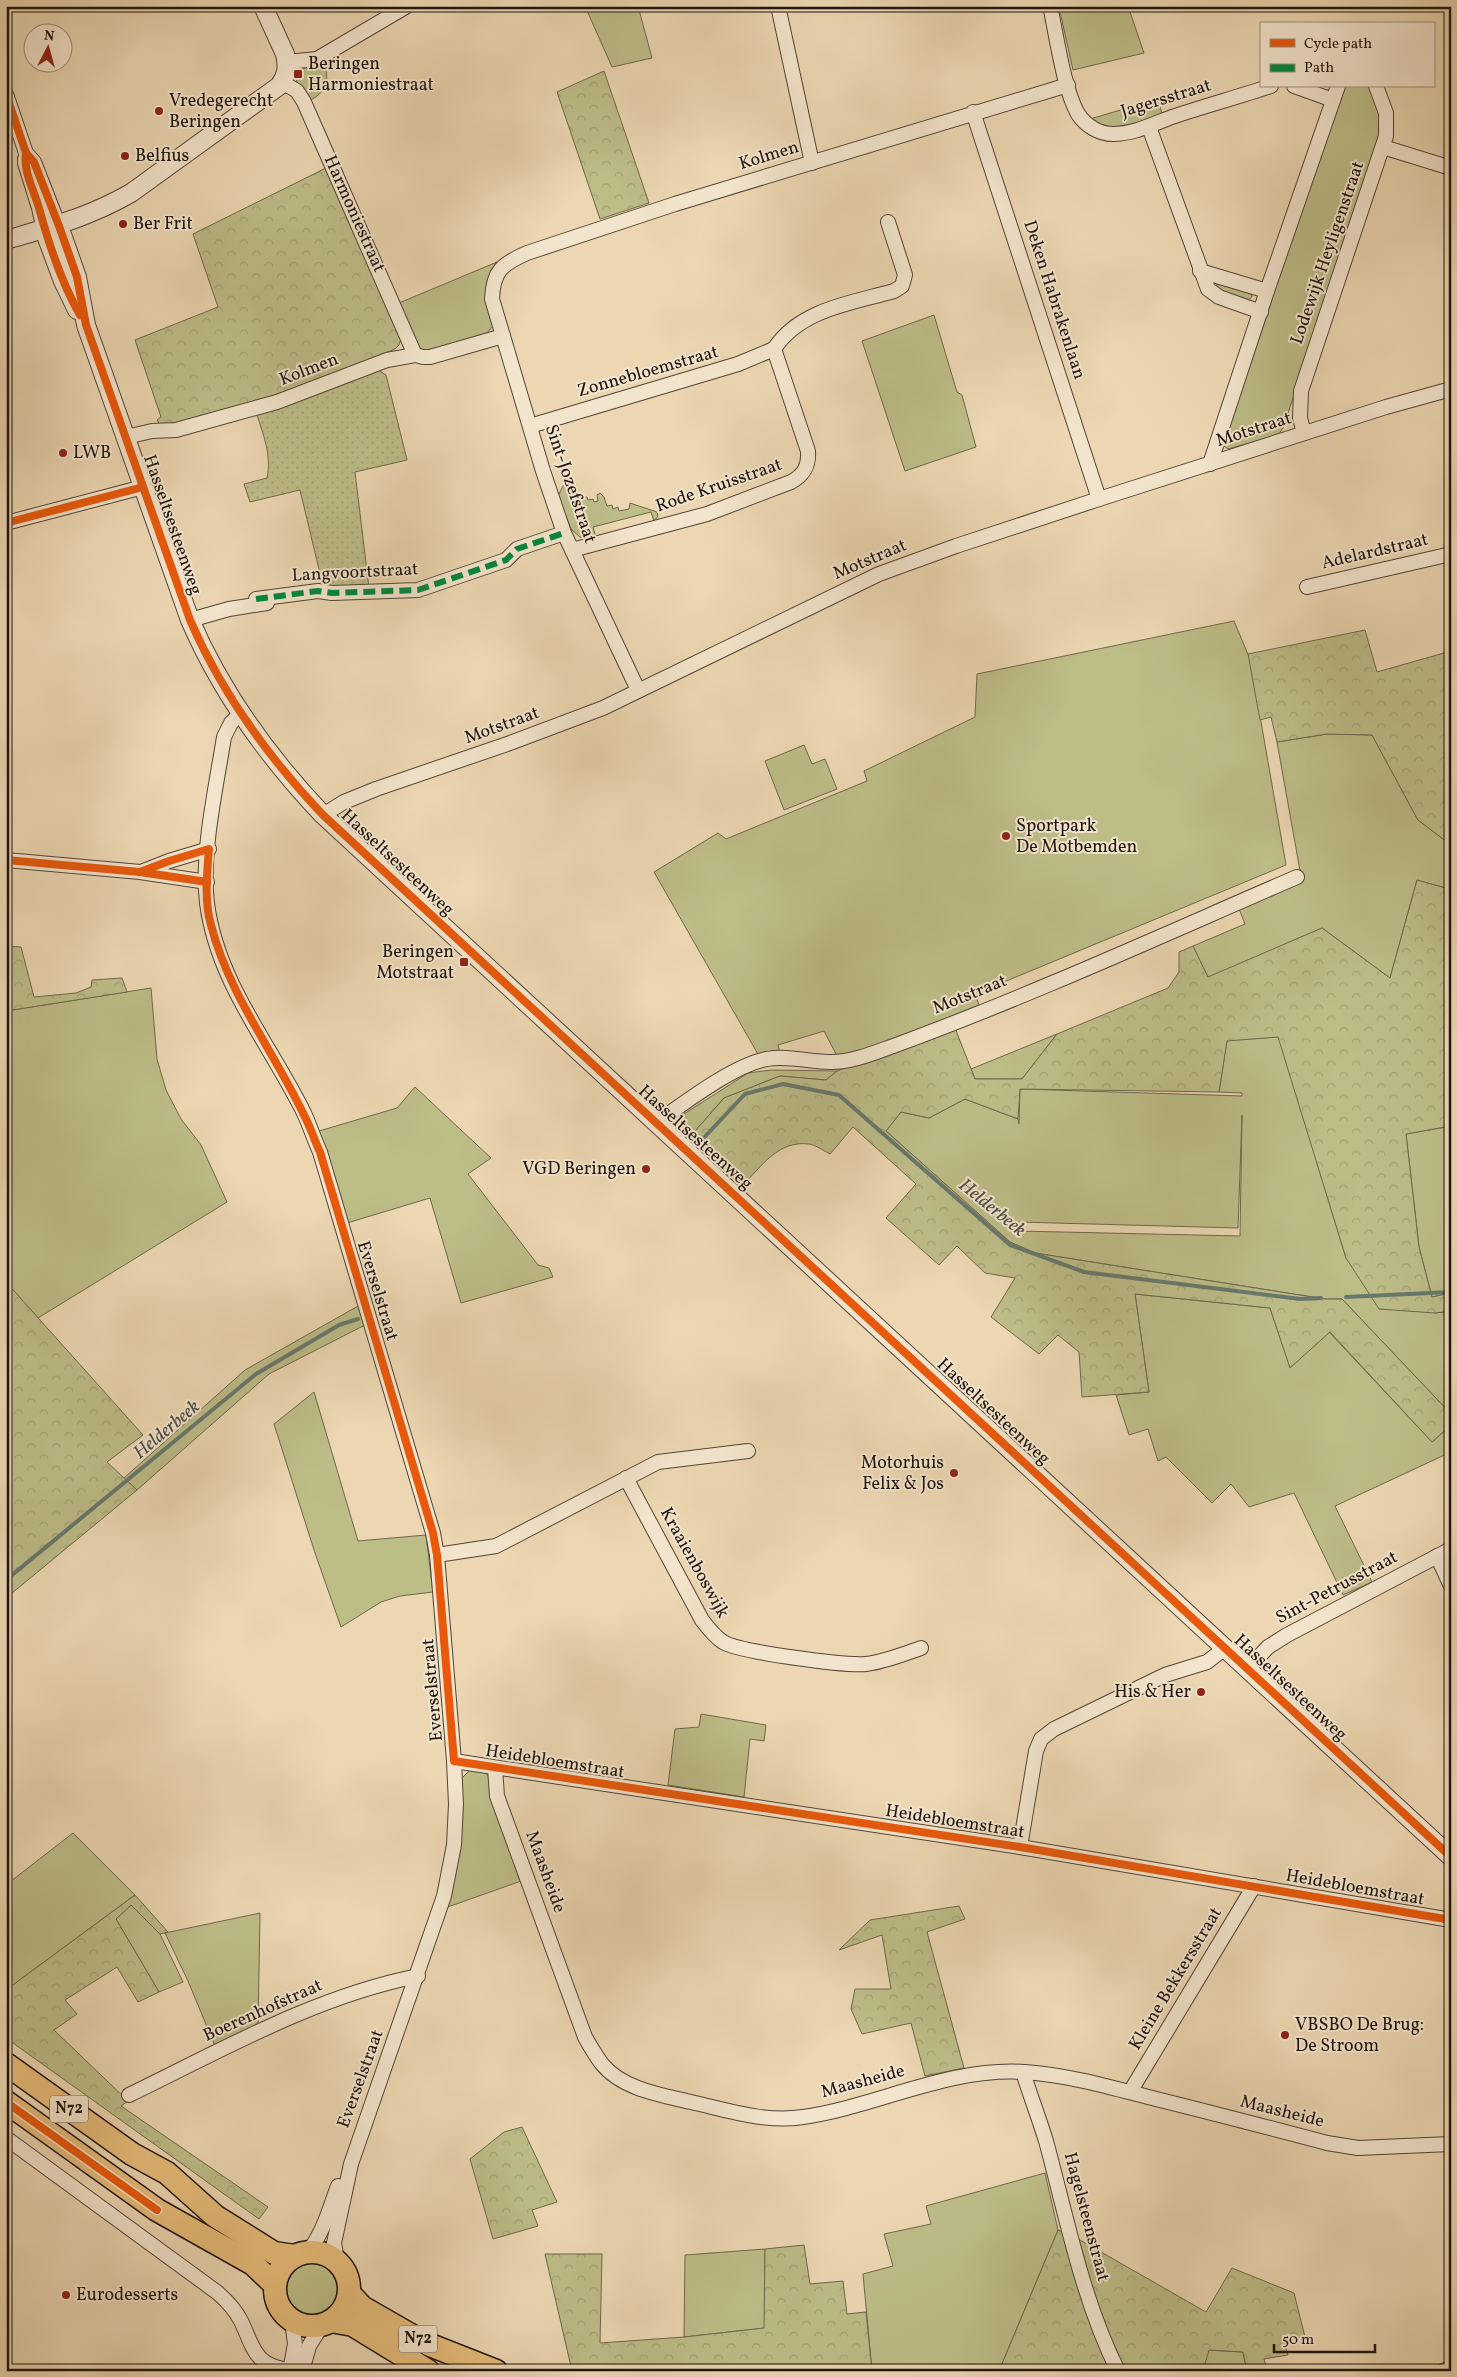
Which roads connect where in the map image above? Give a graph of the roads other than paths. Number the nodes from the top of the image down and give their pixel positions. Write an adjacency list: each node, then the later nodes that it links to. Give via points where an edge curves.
1 (263, 6): 5 (street)
2 (407, 6): 5 (street, via 317,59)
3 (778, 6): 17 (street)
4 (1050, 6): 7 (street, Jagersstraat)
5 (287, 62): 6 (street)
6 (282, 82): 20 (street, via 131,193 82,218); 28 (street, Harmoniestraat, via 297,91 304,102)
7 (1068, 86): 14 (street, Kolmen); 15 (street, Jagersstraat, via 1079,115 1092,128 1112,134)
8 (1265, 88): 15 (street, Jagersstraat)
9 (1299, 88): 13 (street)
10 (1337, 88): 13 (street)
11 (1377, 88): 16 (street, Lodewijk Heyligenstraat, via 1386,113)
12 (6, 94): 20 (street, Hasseltsesteenweg, via 26,153 34,162)
13 (1332, 100): 24 (street)
14 (973, 112): 17 (street, Kolmen); 35 (street, Deken Habrakenlaan)
15 (1149, 127): 22 (street)
16 (1383, 147): 18 (street); 31 (street, Lodewijk Heyligenstraat, via 1301,391 1300,418)
17 (812, 163): 23 (street, Kolmen, via 527,253 507,262)
18 (1451, 168)
19 (888, 222): 27 (street, via 905,275 902,286 802,321 783,336)
20 (52, 228): 21 (street); 32 (street, Hasseltsesteenweg, via 77,277 86,324)
21 (6, 240)
22 (1200, 271): 24 (street); 25 (street, via 1212,293)
23 (493, 282): 26 (street, Sint-Jozefstraat, via 492,299)
24 (1267, 291): 25 (street)
25 (1261, 312): 33 (street)
26 (503, 336): 28 (street, Kolmen, via 430,357); 30 (street, Sint-Jozefstraat)
27 (774, 349): 30 (street, Zonnebloemstraat, via 738,364); 38 (street, Rode Kruisstraat, via 808,451 808,464 803,473 791,482 707,514)
28 (415, 354): 32 (street, Kolmen, via 387,360 268,404 176,430)
29 (1451, 389): 31 (street, Motstraat)
30 (530, 426): 37 (street, Sint-Jozefstraat)
31 (1304, 433): 33 (street, Motstraat)
32 (126, 437): 34 (street, Hasseltsesteenweg)
33 (1210, 464): 35 (street, Motstraat)
34 (143, 487): 36 (street); 43 (street, Hasseltsesteenweg)
35 (1099, 499): 44 (street, Motstraat, via 870,578)
36 (6, 523)
37 (564, 533): 38 (street, Sint-Jozefstraat); 42 (street, Langvoortstraat, via 517,549 506,560 424,589 318,591)
38 (572, 550): 44 (street, Sint-Jozefstraat)
39 (1451, 554): 40 (street, Adelardstraat)
40 (1307, 587)
41 (310, 597): 43 (street, Langvoortstraat, via 229,609)
42 (256, 599)
43 (190, 620): 45 (street, Hasseltsesteenweg, via 211,666)
44 (638, 690): 46 (street, Motstraat, via 603,708 376,789)
45 (240, 714): 46 (street, Hasseltsesteenweg, via 280,768); 47 (street, Everselstraat, via 231,722 224,737)
46 (323, 815): 52 (street, Hasseltsesteenweg)
47 (209, 849): 49 (street); 51 (street, Everselstraat)
48 (6, 860): 49 (street)
49 (140, 872): 51 (street)
50 (1298, 877): 52 (street, Motstraat, via 1071,974 859,1057 839,1061 778,1058 752,1063)
51 (207, 882): 56 (street, Everselstraat, via 210,924 235,992 303,1113 320,1152)
52 (656, 1123): 60 (street, Hasseltsesteenweg)
53 (748, 1451): 54 (street, via 658,1462)
54 (626, 1478): 56 (street, via 496,1546); 59 (street, Kraaienboswijk, via 702,1620 723,1642 748,1650 857,1664 876,1662)
55 (1451, 1549): 57 (street, Sint-Petrusstraat)
56 (437, 1555): 62 (street, Everselstraat)
57 (1437, 1556): 58 (street); 61 (street, Sint-Petrusstraat, via 1268,1647)
58 (1451, 1586)
59 (921, 1648)
60 (1225, 1648): 61 (street, Hasseltsesteenweg); 64 (street, via 1207,1662 1165,1676 1054,1729 1041,1739 1036,1751)
61 (1248, 1668): 65 (street, Hasseltsesteenweg)
62 (454, 1761): 63 (street, Heidebloemstraat); 68 (street, Everselstraat, via 454,1845 444,1896)
63 (495, 1768): 64 (street, Heidebloemstraat); 70 (street, Maasheide, via 497,1796 585,2037 603,2065 626,2082 653,2094 756,2117 780,2119 837,2110 942,2080 982,2073)
64 (1020, 1847): 66 (street, Heidebloemstraat)
65 (1451, 1856)
66 (1254, 1886): 67 (street, Heidebloemstraat); 71 (street, Kleine Bekkersstraat)
67 (1451, 1920)
68 (418, 1976): 72 (street, Boerenhofstraat, via 328,2001); 76 (street, Everselstraat)
69 (6, 2064): 77 (main road, N72, via 132,2154 167,2173 214,2216 274,2253)
70 (1023, 2072): 71 (street, Maasheide, via 1055,2075); 87 (street, Hagelsteenstraat, via 1100,2334)
71 (1130, 2092): 75 (street, Maasheide, via 1327,2143 1358,2148)
72 (129, 2095)
73 (6, 2102): 79 (main road, N72, via 158,2210 253,2264)
74 (6, 2138): 84 (street, via 218,2293 234,2310 257,2356 272,2367)
75 (1451, 2144)
76 (351, 2164): 77 (street, Everselstraat, via 315,2244); 78 (street, Everselstraat, via 334,2243)
77 (301, 2255): 78 (main road, N72, via 322,2254); 79 (main road, via 284,2264)
78 (337, 2261): 80 (main road, via 346,2274)
79 (275, 2284): 81 (main road, via 277,2299)
80 (349, 2293): 82 (main road, via 343,2309); 86 (main road, N72, via 362,2307 409,2334)
81 (292, 2320): 82 (main road, N72, via 311,2326); 84 (street)
82 (326, 2323): 84 (street); 85 (main road, N72, via 353,2325)
83 (1451, 2368): 88 (street)
84 (294, 2370)
85 (428, 2371)
86 (496, 2371)
87 (1118, 2371)
88 (1443, 2371)

